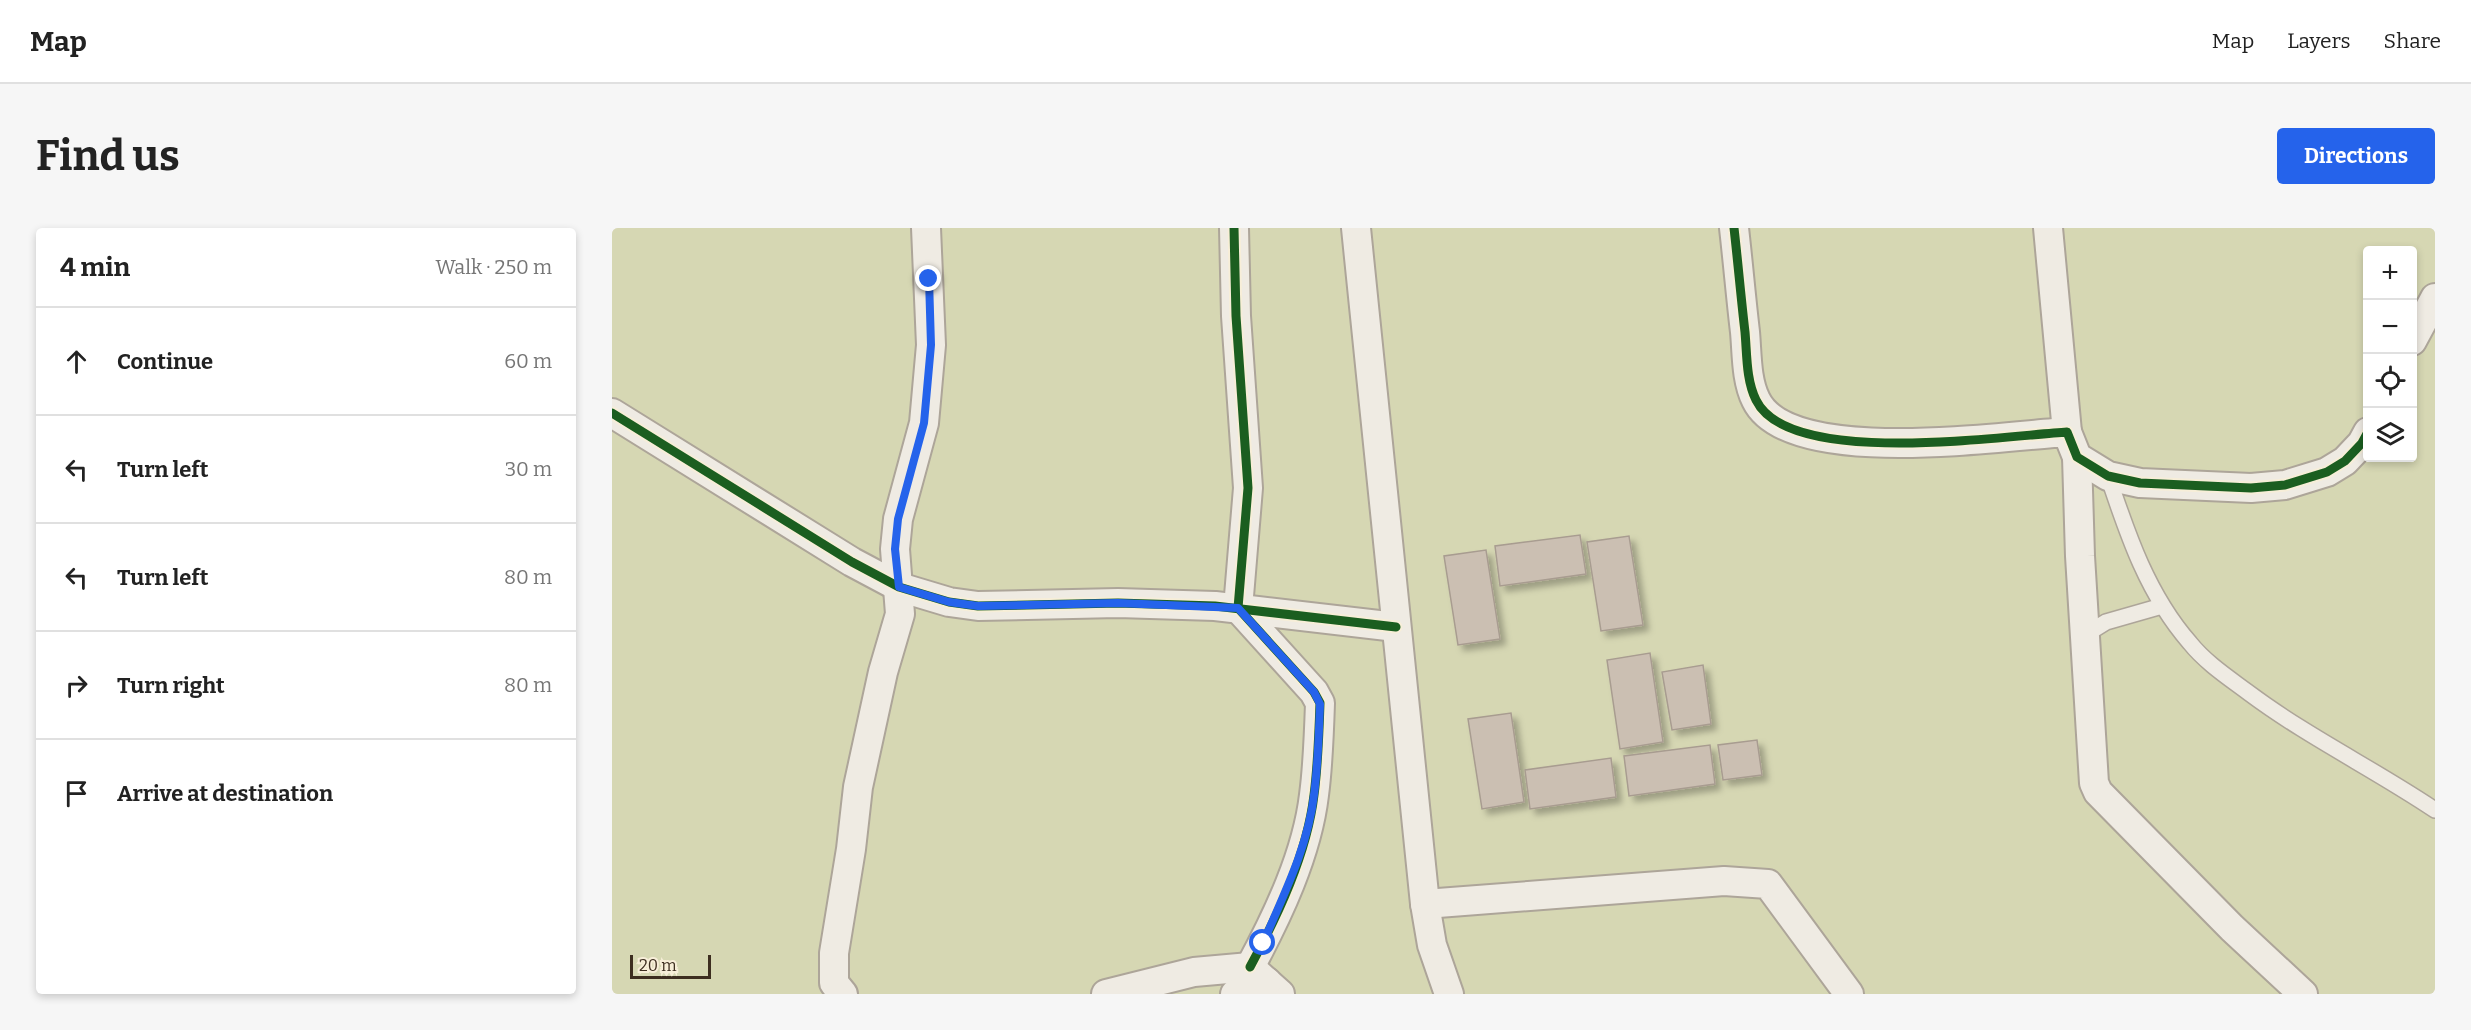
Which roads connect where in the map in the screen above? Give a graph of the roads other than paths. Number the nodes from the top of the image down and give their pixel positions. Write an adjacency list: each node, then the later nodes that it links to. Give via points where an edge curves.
1 (926, 228): 12 (street, via 931,345 924,423 897,529)
2 (1234, 228): 14 (street, via 1248,488)
3 (1356, 228): 15 (street)
4 (1734, 228): 10 (street, via 1749,376 1756,401 1773,418 1799,433 1844,442)
5 (2048, 228): 10 (street)
6 (2435, 298): 7 (street)
7 (2417, 332)
8 (612, 413): 12 (street)
9 (2363, 441): 11 (street, via 2345,462 2285,485 2193,486 2140,483)
10 (2072, 445): 11 (street); 16 (street)
11 (2108, 476): 13 (lane, via 2145,576)
12 (899, 587): 14 (street, via 978,606 1118,603); 20 (street, via 900,614 862,764 834,953 834,983)
13 (2162, 606): 16 (lane, via 2106,622); 17 (lane, via 2190,644 2224,675 2284,719)
14 (1238, 608): 15 (street); 19 (street, via 1314,692 1320,704 1314,796 1291,878 1263,943)
15 (1396, 627): 18 (street)
16 (2085, 634): 25 (street, via 2092,773 2098,792)
17 (2435, 810)
18 (1425, 904): 23 (street, via 1432,945); 24 (street, via 1724,880 1768,884)
19 (1266, 981): 21 (street, via 1194,972); 22 (street)
20 (843, 994)
21 (1107, 994)
22 (1235, 994)
23 (1449, 994)
24 (1849, 994)
25 (2303, 994)

